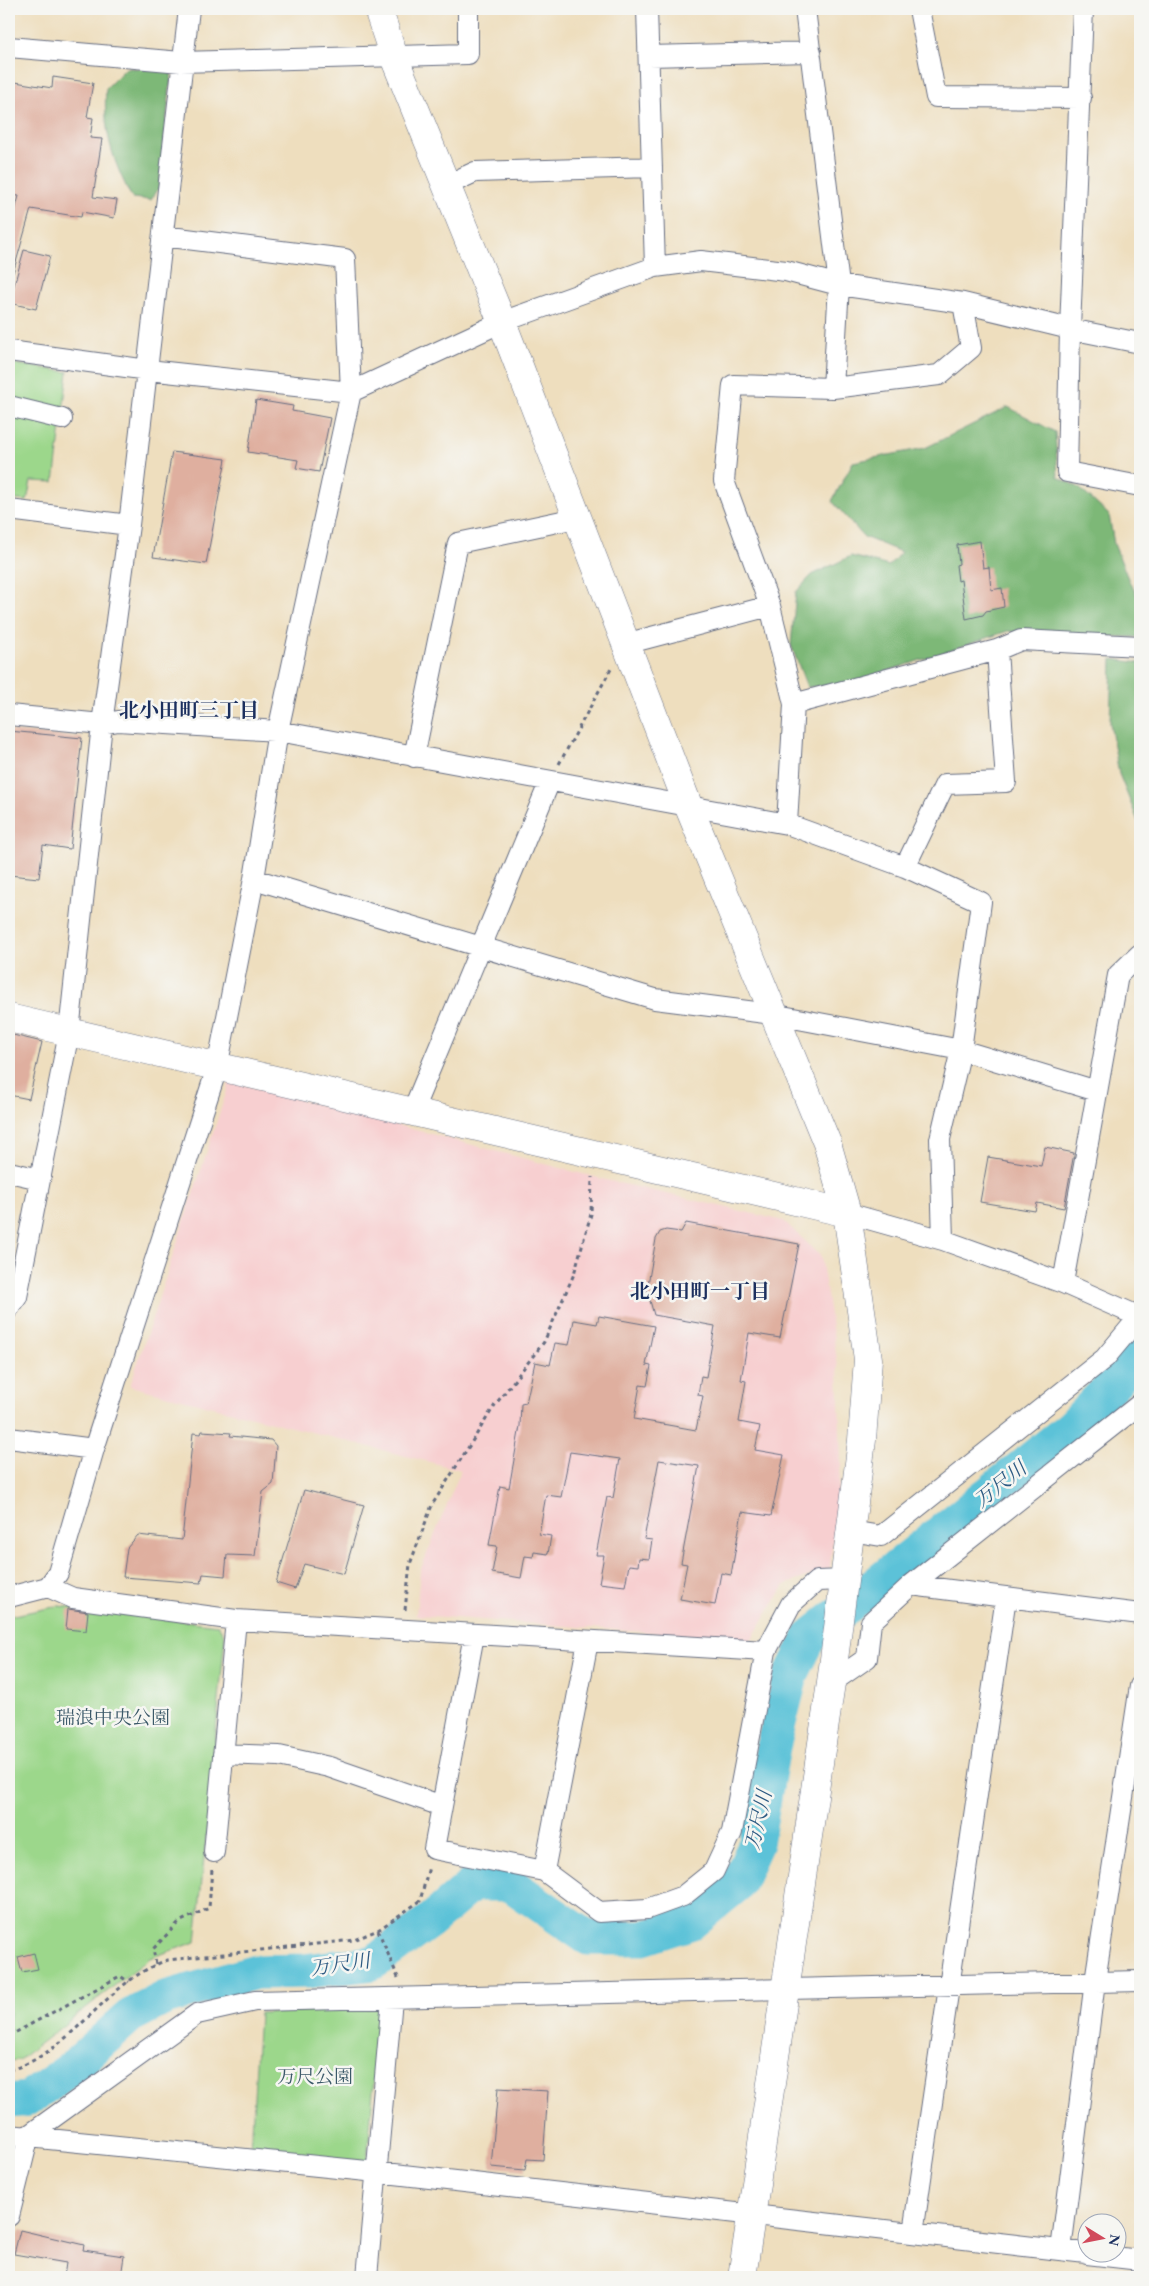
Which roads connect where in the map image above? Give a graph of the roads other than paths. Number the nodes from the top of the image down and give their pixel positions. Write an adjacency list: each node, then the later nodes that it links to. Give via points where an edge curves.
1 (189, 9): 12 (street)
2 (378, 9): 11 (street)
3 (468, 9): 11 (street, via 468,54)
4 (647, 9): 10 (street)
5 (805, 9): 9 (street)
6 (919, 9): 13 (street, via 936,97)
7 (1083, 9): 13 (street)
8 (9, 47): 12 (street)
9 (810, 52): 10 (street); 18 (street)
10 (649, 56): 14 (street)
11 (394, 57): 12 (street); 15 (street)
12 (182, 62): 16 (street)
13 (1081, 98): 21 (street)
14 (652, 167): 15 (street, via 476,172); 17 (street)
15 (447, 185): 20 (street)
16 (163, 236): 24 (street); 26 (street, via 345,258)
17 (656, 267): 18 (street, via 701,261 786,271); 20 (street)
18 (839, 285): 19 (street); 25 (street)
19 (962, 303): 21 (street); 25 (street, via 971,348 939,375)
20 (502, 322): 26 (street); 31 (street)
21 (1070, 329): 22 (street); 29 (street, via 1067,472)
22 (1140, 343)
23 (9, 351): 24 (street)
24 (148, 370): 26 (street); 32 (street)
25 (833, 388): 33 (street, via 733,384 724,481)
26 (351, 392): 40 (street)
27 (9, 406): 28 (street)
28 (62, 419)
29 (1140, 486)
30 (9, 510): 32 (street)
31 (576, 518): 34 (street); 41 (street, via 458,543)
32 (129, 525): 39 (street)
33 (770, 606): 34 (street); 37 (street)
34 (625, 644): 43 (street)
35 (1140, 646): 36 (street, via 1021,640)
36 (997, 650): 37 (street); 45 (street, via 1006,782 945,784)
37 (794, 704): 44 (street)
38 (9, 715): 39 (street)
39 (102, 724): 40 (street, via 118,721); 51 (street)
40 (278, 731): 41 (street); 46 (street)
41 (414, 757): 42 (street)
42 (550, 781): 43 (street); 47 (street)
43 (688, 805): 44 (street); 49 (street)
44 (787, 824): 45 (street)
45 (906, 867): 52 (street, via 981,902)
46 (254, 879): 47 (street); 53 (street)
47 (480, 945): 49 (street, via 655,999); 55 (street)
48 (1140, 954): 54 (street, via 1118,975)
49 (772, 1014): 52 (street); 58 (street, via 827,1143)
50 (9, 1018): 51 (street)
51 (69, 1032): 53 (street); 57 (street)
52 (961, 1050): 54 (street); 59 (street, via 940,1139)
53 (217, 1068): 55 (street); 65 (street)
54 (1098, 1091): 60 (street)
55 (413, 1110): 58 (street)
56 (9, 1172): 57 (street)
57 (40, 1179): 61 (street, via 17,1297)
58 (847, 1213): 59 (street); 66 (street, via 868,1359)
59 (943, 1240): 60 (street)
60 (1063, 1283): 62 (street)
61 (9, 1308)
62 (1140, 1316): 66 (street, via 1105,1358 881,1536)
63 (1140, 1404): 68 (street)
64 (9, 1438): 65 (street)
65 (94, 1449): 69 (street, via 58,1573)
66 (851, 1532): 67 (street)
67 (845, 1580): 76 (street, via 817,1581 791,1604); 77 (street)
68 (912, 1585): 71 (street); 77 (street, via 870,1622 867,1658)
69 (48, 1587): 70 (street); 73 (street, via 73,1598)
70 (9, 1597)
71 (1006, 1597): 72 (street); 86 (street)
72 (1140, 1614)
73 (236, 1620): 74 (street); 80 (street)
74 (474, 1635): 75 (street); 81 (street)
75 (588, 1641): 76 (street); 83 (street)
76 (766, 1651): 83 (street, via 732,1832 714,1871 683,1896 647,1909 598,1912)
77 (831, 1684): 87 (street)
78 (1140, 1686): 79 (street)
79 (1138, 1723): 85 (street)
80 (223, 1754): 81 (street, via 279,1756 329,1767); 82 (street)
81 (442, 1806): 83 (street, via 434,1848)
82 (214, 1852)
83 (544, 1871)
84 (1140, 1981): 85 (street)
85 (1095, 1982): 86 (street); 95 (street)
86 (948, 1985): 87 (street); 94 (street)
87 (785, 1989): 88 (street); 92 (street)
88 (392, 1999): 90 (street, via 255,2001 197,2014); 91 (street)
89 (9, 2135): 90 (street)
90 (29, 2135): 91 (street); 93 (street)
91 (377, 2172): 92 (street); 99 (street)
92 (751, 2214): 94 (street); 100 (street)
93 (9, 2216)
94 (913, 2233): 95 (street)
95 (1061, 2250): 96 (street)
96 (1076, 2252)
97 (1126, 2258): 98 (street)
98 (1140, 2260)
99 (368, 2277)
100 (742, 2277)

